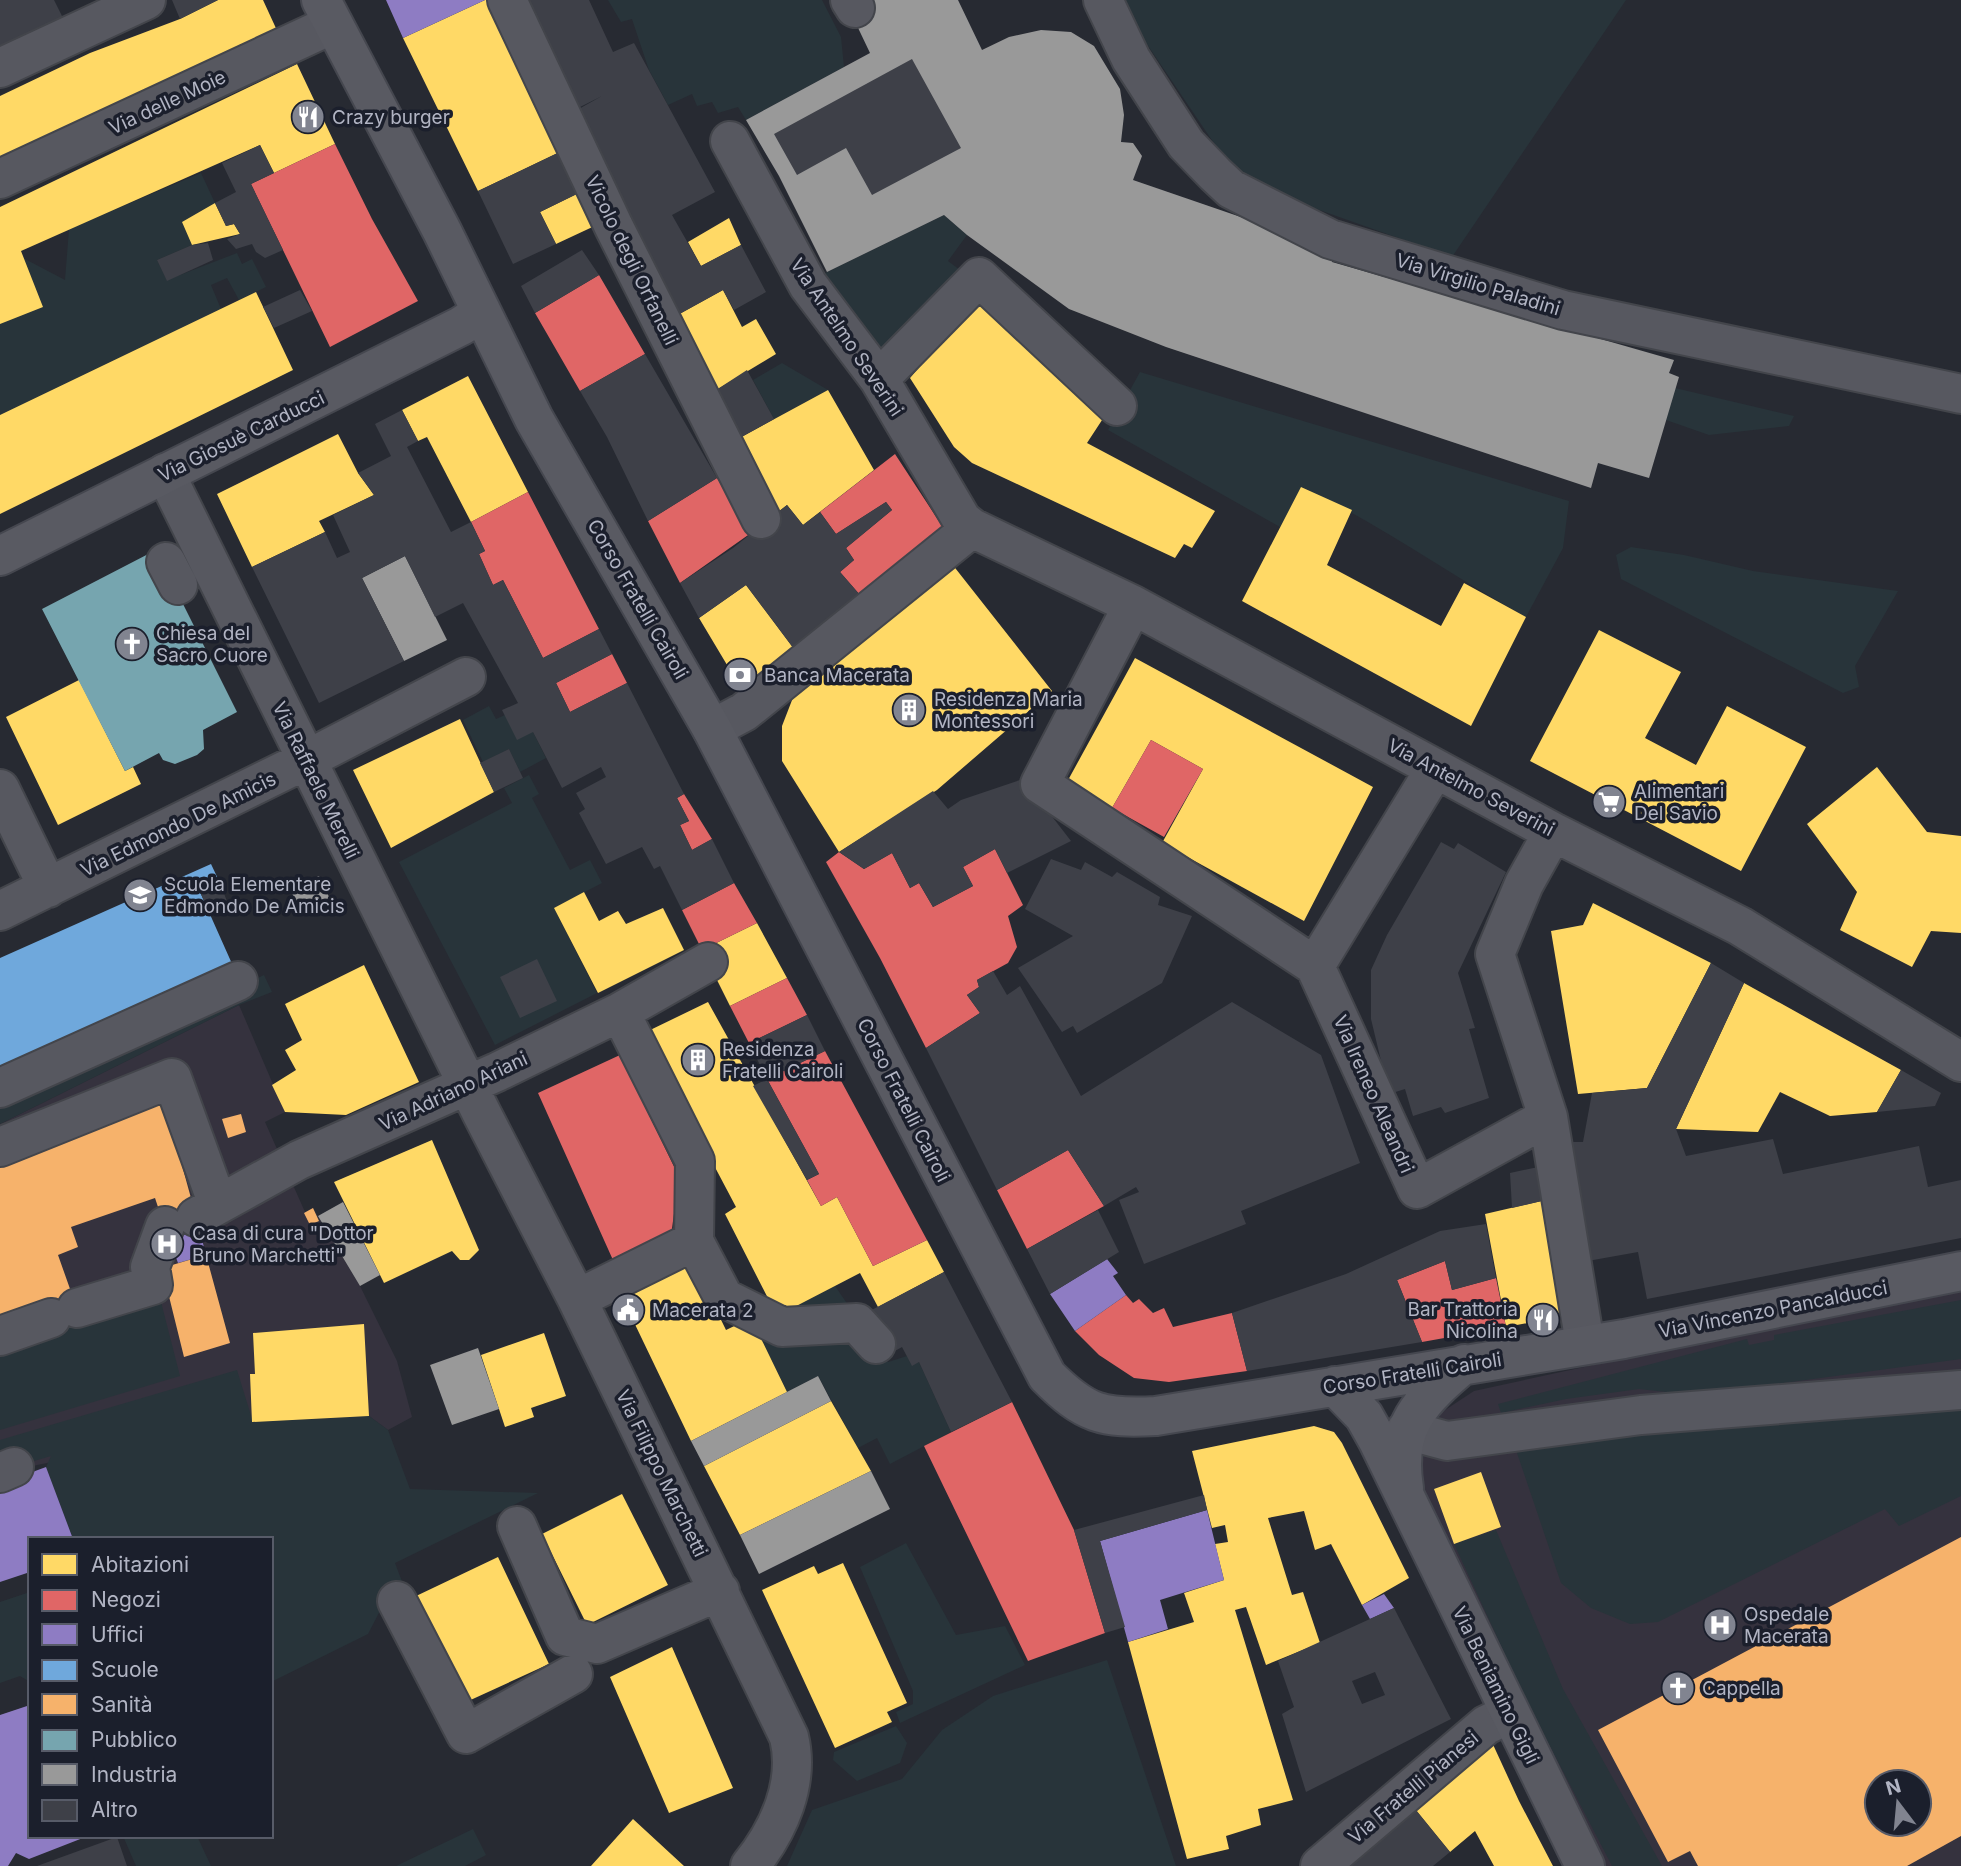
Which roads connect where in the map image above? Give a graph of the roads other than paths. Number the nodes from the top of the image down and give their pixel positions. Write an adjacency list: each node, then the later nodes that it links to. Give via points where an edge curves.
1 (146, 0): 5 (street)
2 (507, 0): 13 (street, Vicolo degli Orfanelli)
3 (1103, 0): 10 (street, Via Virgilio Paladini, via 1131,59 1186,144 1231,190 1330,239 1563,310)
4 (327, 12): 7 (street, Via delle Moie); 8 (main road, Corso Fratelli Cairoli)
5 (0, 68)
6 (730, 141): 9 (street, Via Antelmo Severini, via 808,285)
7 (0, 179)
8 (478, 325): 12 (main road, Via Giosuè Carducci); 18 (main road, Corso Fratelli Cairoli)
9 (879, 379): 11 (street, via 979,277); 14 (street, Via Antelmo Severini, via 962,520)
10 (1961, 394)
11 (1117, 406)
12 (165, 473): 15 (main road, Via Giosuè Carducci); 19 (street, Via Raffaele Merelli)
13 (761, 519)
14 (972, 528): 16 (street, Via Antelmo Severini); 18 (street, via 744,712)
15 (0, 556)
16 (1133, 605): 20 (street, Via Antelmo Severini); 26 (street, via 1040,784)
17 (466, 677): 19 (street, Via Edmondo De Amicis)
18 (712, 729): 42 (main road, Corso Fratelli Cairoli, via 1046,1376 1083,1407 1114,1418 1156,1416)
19 (306, 760): 23 (street, Via Edmondo De Amicis); 30 (street, Via Raffaele Merelli)
20 (1435, 769): 22 (street, Via Antelmo Severini); 26 (street)
21 (0, 789): 23 (street)
22 (1553, 831): 29 (street, Via Antelmo Severini, via 1740,926); 32 (street, via 1524,884 1495,954)
23 (48, 888): 24 (street, Via Edmondo De Amicis)
24 (0, 911)
25 (708, 962): 28 (street, Via Adriano Ariani)
26 (1315, 966): 32 (street, Via Ireneo Aleandri, via 1417,1189)
27 (238, 981): 31 (street)
28 (620, 1012): 30 (street, Via Adriano Ariani); 35 (street, via 695,1161)
29 (1961, 1062)
30 (468, 1085): 34 (street, Via Adriano Ariani); 37 (street, Via Filippo Marchetti)
31 (0, 1088)
32 (1548, 1117): 40 (street)
33 (0, 1147): 34 (street, via 172,1078)
34 (193, 1216): 38 (street, via 150,1267 153,1284)
35 (694, 1241): 37 (street); 39 (street, via 724,1298 782,1327 857,1323)
36 (1961, 1271): 40 (main road, Via Vincenzo Pancalducci, via 1755,1315)
37 (578, 1300): 47 (street, Via Filippo Marchetti)
38 (0, 1336)
39 (876, 1344)
40 (1585, 1344): 41 (main road, Corso Fratelli Cairoli)
41 (1464, 1364): 42 (main road, Corso Fratelli Cairoli); 44 (main road, Via Beniamino Gigli, via 1425,1400)
42 (1335, 1386): 45 (main road, Via Beniamino Gigli, via 1364,1416)
43 (1961, 1390): 44 (street, via 1641,1415 1447,1441)
44 (1406, 1430): 45 (main road, Via Beniamino Gigli, via 1402,1458)
45 (1407, 1504): 50 (main road, Via Beniamino Gigli)
46 (517, 1526): 47 (street, via 565,1636 597,1644)
47 (720, 1591): 51 (street, Via Filippo Marchetti, via 773,1700 793,1754 783,1811)
48 (397, 1601): 49 (street, via 466,1734)
49 (573, 1674)
50 (1509, 1714): 52 (street, Via Fratelli Pianesi, via 1486,1726); 53 (main road, Via Beniamino Gigli)
51 (750, 1866)
52 (1320, 1866)
53 (1586, 1866)

